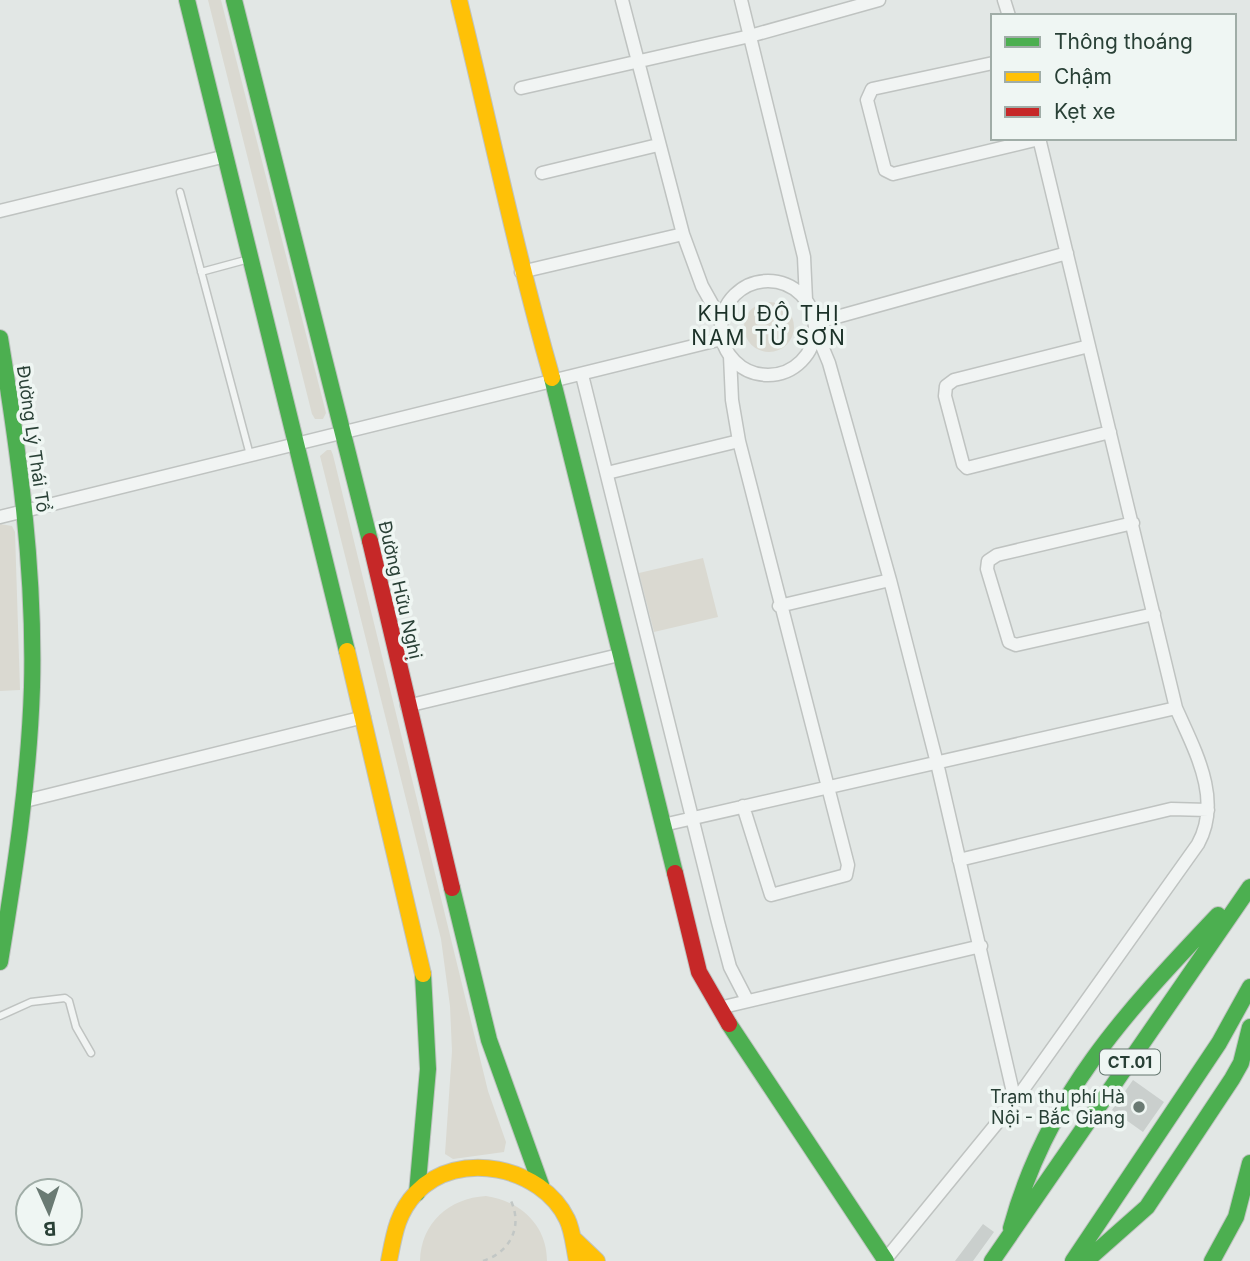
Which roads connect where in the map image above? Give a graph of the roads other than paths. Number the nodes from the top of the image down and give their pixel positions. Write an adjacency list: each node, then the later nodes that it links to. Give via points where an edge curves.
1 (187, 0): 14 (main road)
2 (234, 0): 32 (main road, Đường Hữu Nghị)
3 (459, 0): 22 (main road)
4 (622, 0): 8 (street)
5 (741, 0): 7 (street)
6 (878, 0): 7 (street)
7 (750, 36): 8 (street); 23 (street, via 804,257)
8 (638, 60): 10 (street); 13 (street)
9 (991, 63): 11 (street, via 872,89 867,100 885,170 893,174)
10 (521, 88)
11 (1035, 140)
12 (1039, 140): 19 (street)
13 (659, 145): 15 (street); 18 (street)
14 (226, 156): 17 (street); 20 (main road)
15 (542, 173)
16 (180, 192): 21 (lane)
17 (0, 211)
18 (683, 234): 22 (street); 24 (street, via 702,286)
19 (1067, 253): 25 (street); 28 (street)
20 (251, 259): 21 (lane); 35 (main road)
21 (201, 272): 36 (lane)
22 (521, 272): 31 (main road)
23 (806, 300): 24 (street, via 778,282 753,284 732,298); 25 (street)
24 (721, 320): 27 (street)
25 (815, 326): 29 (street, via 808,355 784,373 751,373); 41 (street)
26 (0, 338): 38 (main road, Đường Lý Thái Tổ)
27 (722, 339): 29 (street); 30 (street)
28 (1089, 346): 33 (street); 33 (street, via 954,380 946,386 946,396 967,468)
29 (730, 356): 34 (street)
30 (582, 374): 31 (street); 37 (street)
31 (553, 382): 32 (street); 44 (main road)
32 (344, 432): 35 (street); 45 (main road, Đường Hữu Nghị)
33 (1110, 432): 40 (street)
34 (739, 441): 37 (street); 42 (street)
35 (297, 443): 36 (street); 47 (main road)
36 (250, 455): 38 (street)
37 (607, 473): 53 (street)
38 (24, 512): 39 (street); 50 (main road, Đường Lý Thái Tổ, via 31,669)
39 (0, 517)
40 (1133, 523): 43 (street); 43 (street, via 997,555 988,561 987,569 1004,631 1016,645)
41 (890, 580): 42 (street); 48 (street)
42 (779, 606): 49 (street)
43 (1154, 614): 46 (street)
44 (619, 655): 45 (street); 54 (main road)
45 (407, 706): 67 (main road, Đường Hữu Nghị, via 489,1040)
46 (1176, 708): 48 (street); 52 (street, via 1204,775)
47 (364, 717): 50 (street); 68 (main road, via 425,981 429,1085)
48 (937, 764): 49 (street); 55 (street)
49 (826, 787): 51 (street); 51 (street, via 849,870 846,875 776,895 768,891)
50 (24, 801): 58 (main road, Đường Lý Thái Tổ)
51 (743, 806): 53 (street)
52 (1208, 810): 55 (street, via 1171,809); 65 (street, via 1198,844)
53 (693, 818): 54 (street); 60 (street, via 730,967)
54 (663, 825): 61 (main road, via 699,972)
55 (959, 860): 57 (street)
56 (1250, 884): 69 (main road, CT.01); 69 (main road, CT.01, via 1123,1018 1040,1139 1015,1205)
57 (981, 946): 60 (street); 65 (street)
58 (0, 962)
59 (1250, 987): 77 (main road, via 1219,1043)
60 (747, 1000): 61 (street)
61 (719, 1008): 75 (main road)
62 (0, 1016): 64 (lane, via 31,1002 65,998)
63 (1250, 1027): 78 (main road, via 1241,1063 1147,1207)
64 (91, 1053)
65 (1015, 1101): 75 (street)
66 (1250, 1163): 71 (main road, via 1236,1217)
67 (541, 1185): 68 (main road, via 514,1171 483,1166 453,1171); 70 (main road, via 563,1209)
68 (416, 1193): 72 (main road, via 397,1222)
69 (1009, 1237): 76 (main road, CT.01)
70 (575, 1240): 73 (main road); 74 (main road)
71 (1218, 1259)
72 (389, 1261)
73 (577, 1261)
74 (597, 1261)
75 (885, 1261)
76 (992, 1261)
77 (1073, 1261)
78 (1086, 1261)

